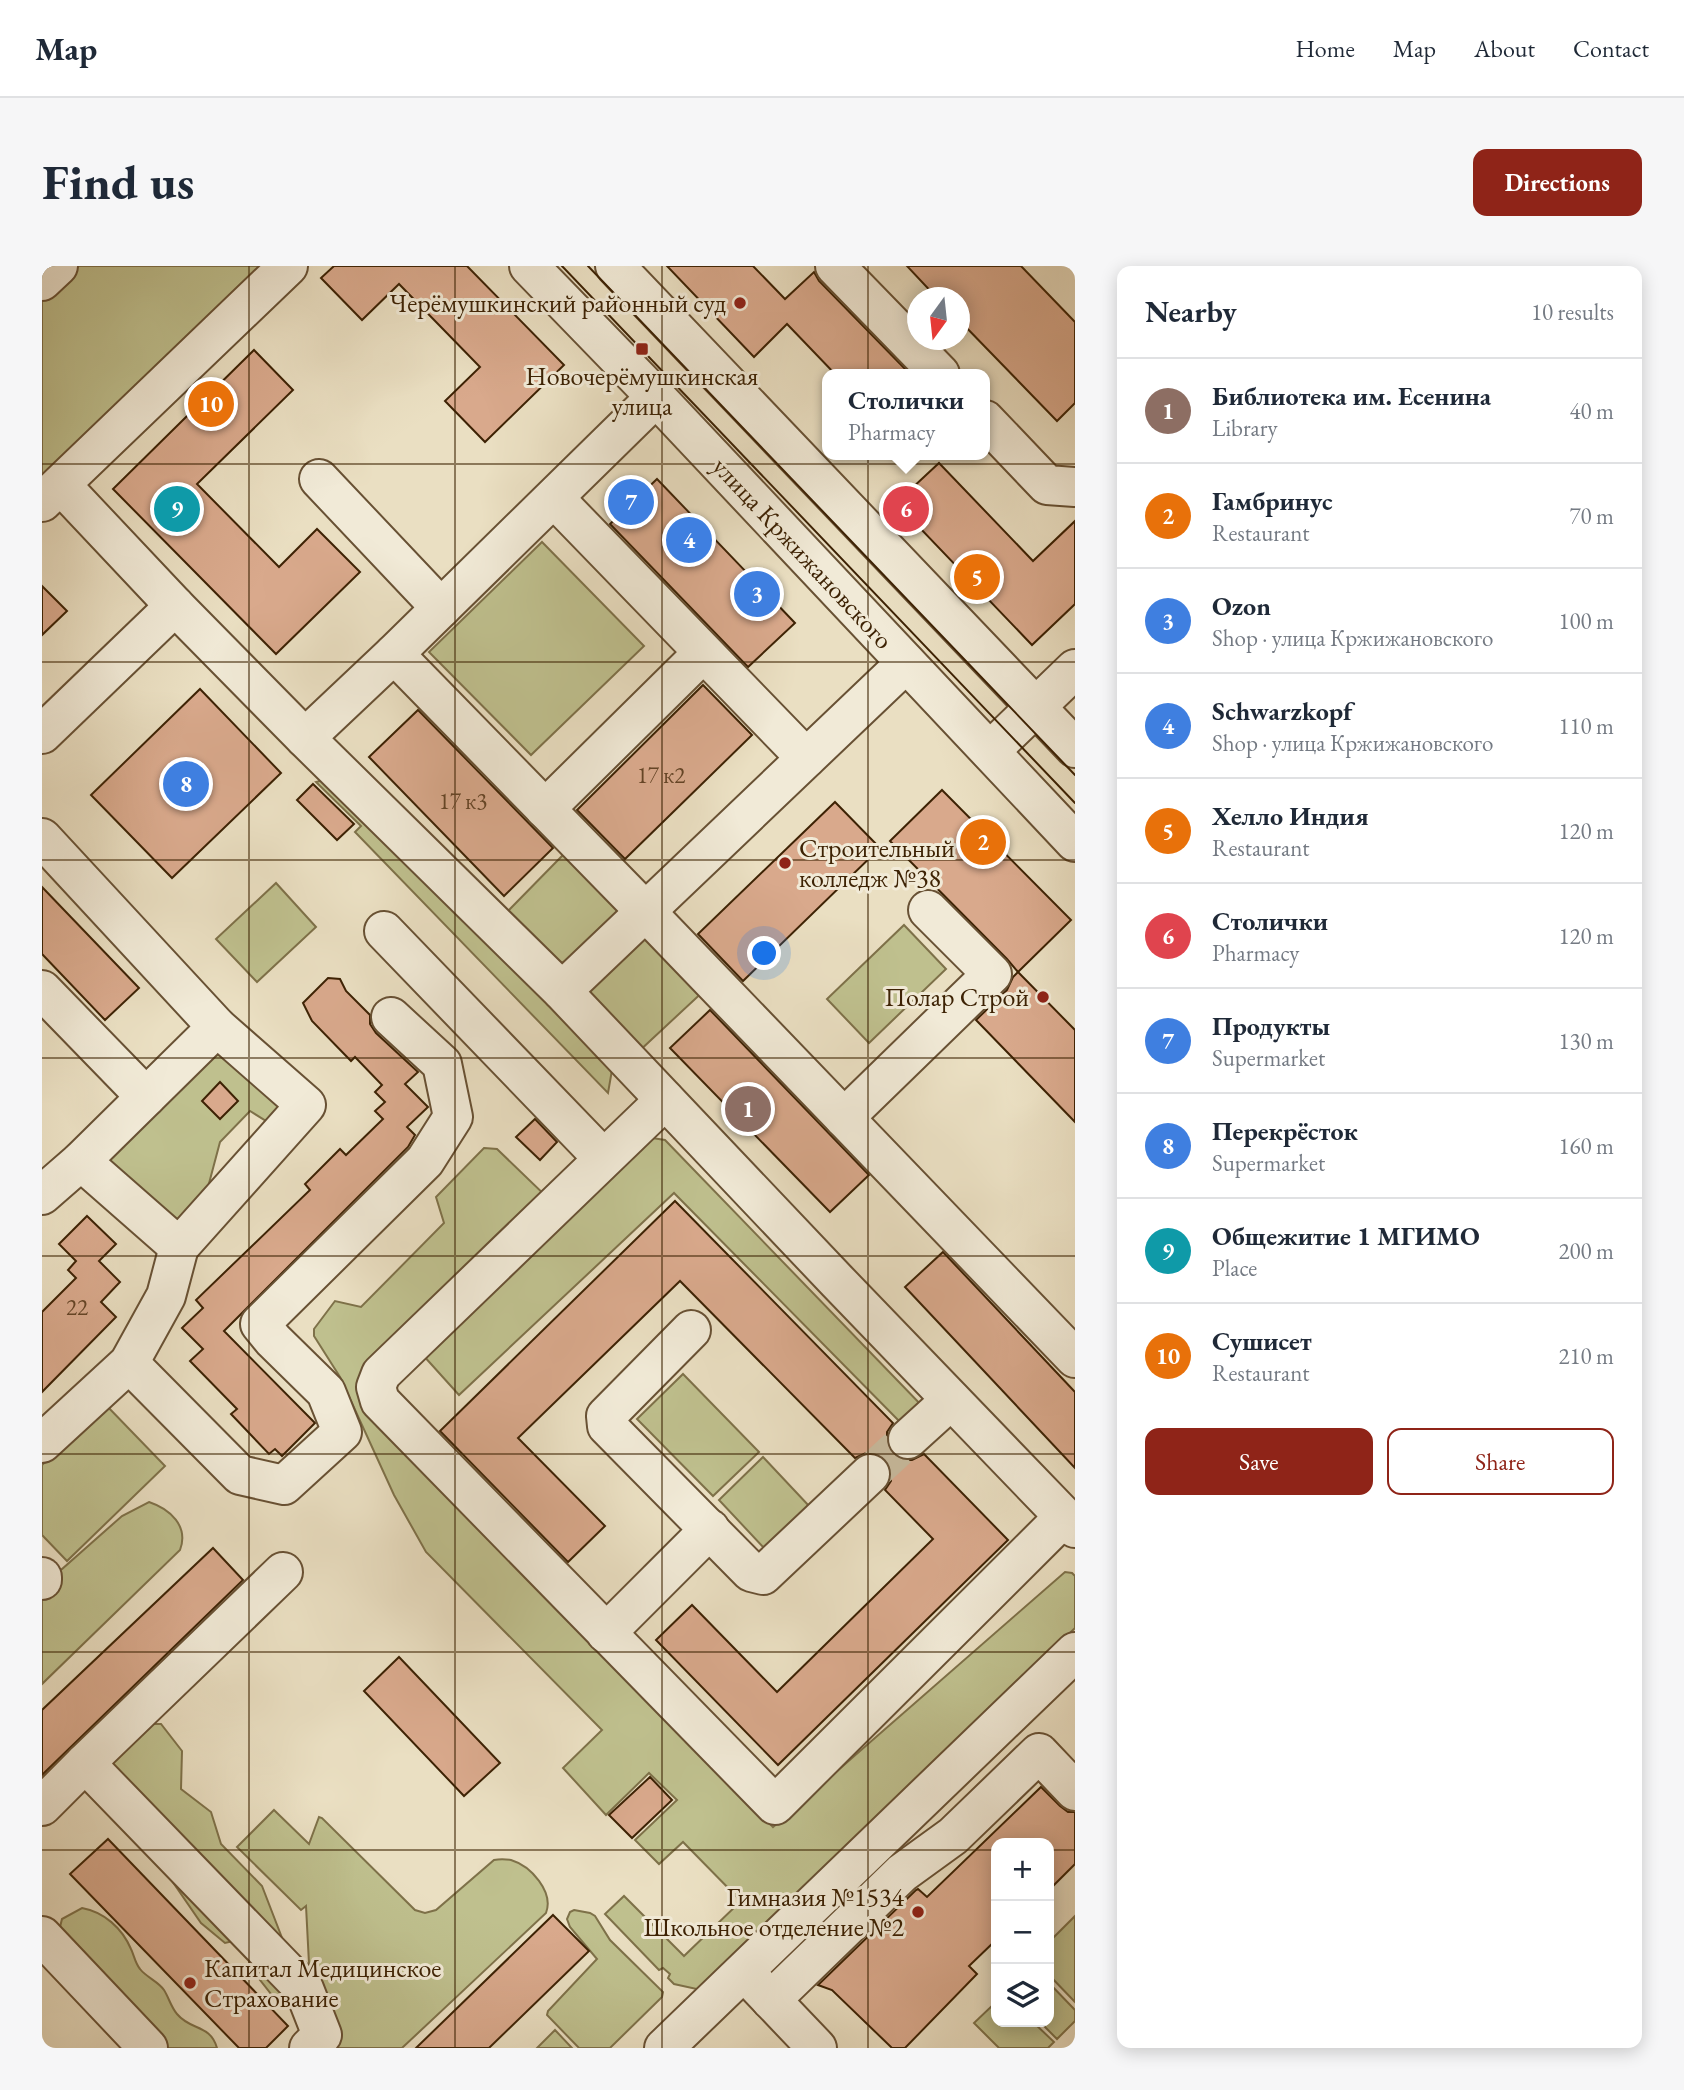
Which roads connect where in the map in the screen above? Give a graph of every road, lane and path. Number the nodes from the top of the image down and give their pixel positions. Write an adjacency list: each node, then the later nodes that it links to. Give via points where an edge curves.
1 (58, 266): 6 (street)
2 (288, 266): 12 (street)
3 (529, 266): 8 (street, улица Кржижановского)
4 (615, 266): 20 (street)
5 (835, 266): 7 (street)
6 (42, 281)
7 (935, 369)
8 (656, 397): 13 (street); 18 (street, улица Кржижановского)
9 (990, 426): 11 (street, via 1047,485)
10 (319, 479): 15 (street)
11 (1075, 487)
12 (51, 494): 14 (street)
13 (554, 498): 15 (street); 16 (street)
14 (175, 606): 21 (street); 22 (street)
15 (441, 608): 17 (street)
16 (703, 653): 25 (street); 26 (street)
17 (394, 654): 22 (street); 26 (street)
18 (906, 663): 24 (street, улица Кржижановского); 25 (street)
19 (1075, 669): 20 (street)
20 (1037, 707): 23 (street); 24 (street)
21 (42, 734)
22 (304, 738): 33 (street)
23 (1075, 748)
24 (990, 751): 28 (street, улица Кржижановского)
25 (806, 758): 30 (street)
26 (545, 809): 30 (street)
27 (42, 838): 35 (street)
28 (1075, 842)
29 (928, 910): 38 (street, via 992,974)
30 (645, 911): 33 (street); 38 (street)
31 (384, 931): 39 (street)
32 (42, 990): 36 (street)
33 (562, 990): 37 (street)
34 (391, 1017): 45 (street, via 442,1064 453,1116 425,1161 260,1324 326,1392 342,1432 284,1485 240,1475)
35 (217, 1027): 36 (street); 42 (street, via 306,1105)
36 (146, 1097): 40 (street)
37 (666, 1100): 39 (street); 46 (street)
38 (845, 1118): 44 (street)
39 (603, 1158): 53 (street, via 381,1374 376,1387 380,1401)
40 (81, 1161): 41 (street); 42 (street)
41 (42, 1195)
42 (179, 1247): 45 (street, via 166,1296)
43 (691, 1331): 51 (street, via 606,1416 607,1426)
44 (1075, 1358)
45 (129, 1363): 48 (street)
46 (951, 1400): 47 (street); 50 (street)
47 (908, 1438)
48 (42, 1443)
49 (870, 1474): 51 (street, via 762,1574 751,1572)
50 (1070, 1522): 53 (street, via 775,1805)
51 (710, 1529): 53 (street)
52 (283, 1572): 55 (street)
53 (606, 1633)
54 (1075, 1652): 59 (street)
55 (85, 1763): 57 (street); 62 (street, via 304,1989 322,2035)
56 (1075, 1791): 60 (street, via 1039,1753 953,1836 902,1873)
57 (42, 1806)
58 (42, 1936): 61 (street)
59 (744, 1971): 60 (street); 63 (street)
60 (771, 2000): 64 (street)
61 (148, 2048)
62 (309, 2048)
63 (664, 2048)
64 (817, 2048)

